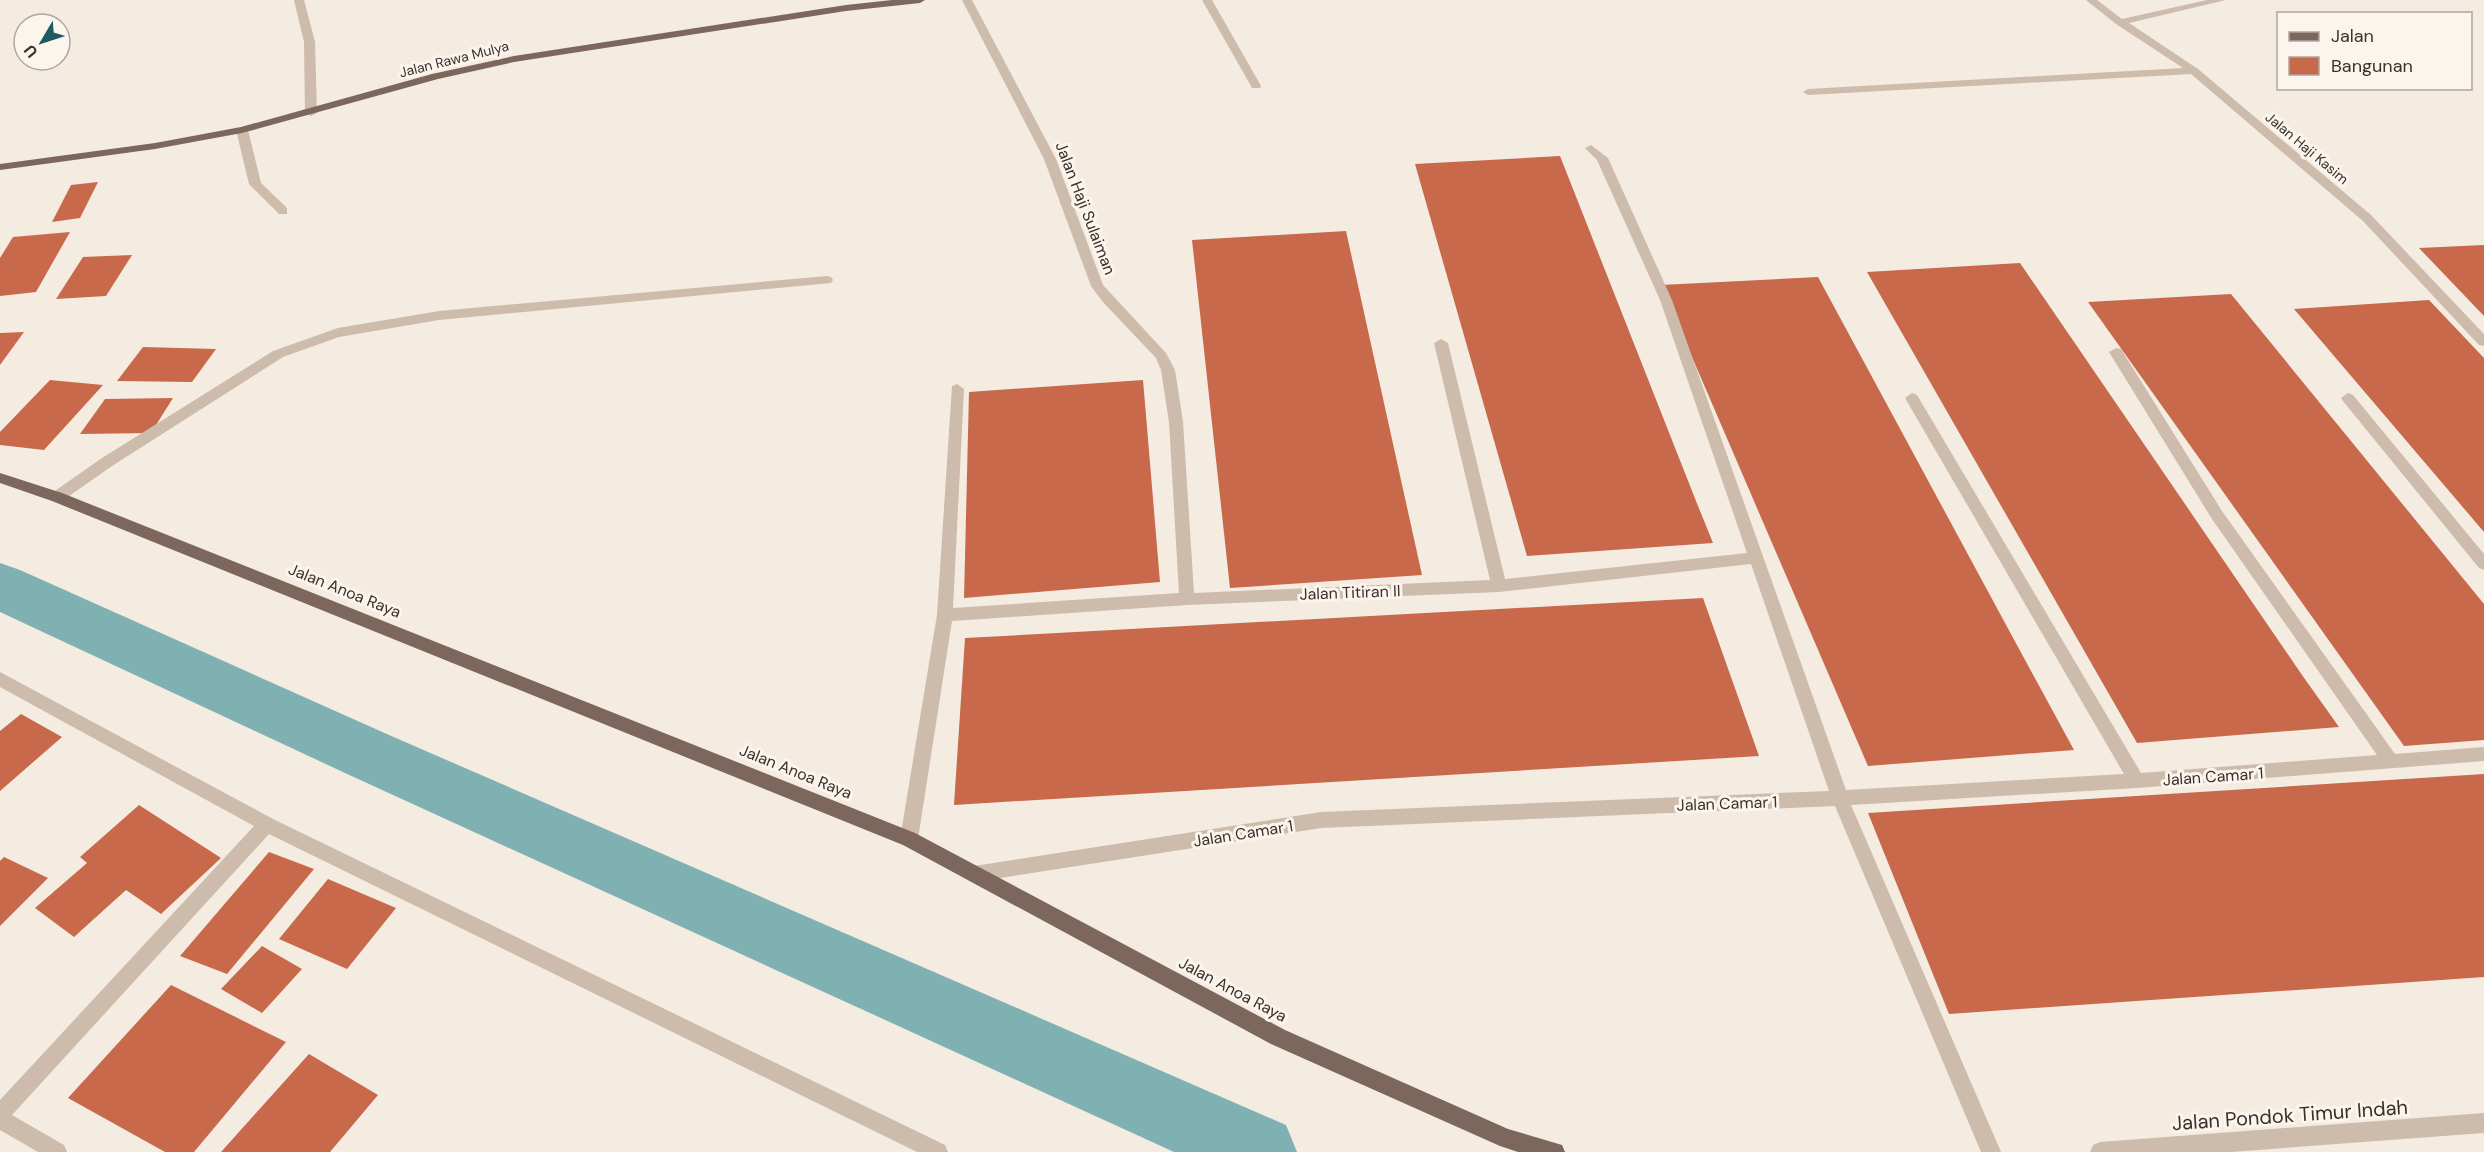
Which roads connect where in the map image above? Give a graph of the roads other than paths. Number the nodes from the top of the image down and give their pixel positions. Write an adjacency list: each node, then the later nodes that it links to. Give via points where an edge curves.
1 (300, 0): 11 (street, via 313,51)
2 (920, 0): 11 (main road, Jalan Rawa Mulya, via 823,11 514,59 436,76)
3 (967, 0): 28 (street, Jalan Haji Sulaiman, via 1050,159 1097,286 1161,356 1168,370 1176,422)
4 (1207, 0): 9 (street)
5 (2091, 0): 7 (street, Jalan Haji Kasim)
6 (2221, 0): 7 (street)
7 (2120, 22): 8 (street, Jalan Haji Kasim)
8 (2194, 71): 10 (street); 17 (street, Jalan Haji Kasim, via 2367,218)
9 (1256, 86)
10 (1808, 92)
11 (311, 113): 12 (main road, Jalan Rawa Mulya)
12 (242, 130): 14 (main road, Jalan Rawa Mulya); 15 (street, via 255,184)
13 (1592, 148): 25 (street, via 1602,158 1666,300)
14 (0, 167)
15 (283, 211)
16 (827, 279): 24 (street, via 473,312 331,333 278,354)
17 (2484, 342)
18 (1441, 343): 27 (street)
19 (2116, 352): 32 (street, via 2217,515)
20 (957, 389): 29 (street)
21 (1912, 398): 33 (street)
22 (2348, 398): 26 (street)
23 (0, 478): 24 (main road, Jalan Anoa Raya)
24 (57, 496): 36 (main road, Jalan Anoa Raya)
25 (1755, 558): 27 (street, Jalan Titiran II); 34 (street)
26 (2484, 564)
27 (1499, 586): 28 (street, Jalan Titiran II)
28 (1186, 599): 29 (street, Jalan Titiran II)
29 (945, 615): 36 (street)
30 (0, 679): 35 (street)
31 (2484, 754): 32 (street, Jalan Camar 1)
32 (2391, 762): 33 (street, Jalan Camar 1)
33 (2137, 781): 34 (street, Jalan Camar 1)
34 (1840, 798): 37 (street, Jalan Camar 1, via 1321,820); 45 (street)
35 (267, 825): 38 (street); 43 (street)
36 (909, 839): 37 (main road, Jalan Anoa Raya)
37 (974, 874): 41 (main road, Jalan Anoa Raya, via 1278,1037)
38 (0, 1114)
39 (0, 1119): 42 (street)
40 (2484, 1123): 46 (street, Jalan Pondok Timur Indah)
41 (1505, 1145): 44 (main road, Jalan Anoa Raya)
42 (57, 1152)
43 (938, 1152)
44 (1555, 1152)
45 (1991, 1152)
46 (2100, 1152)

